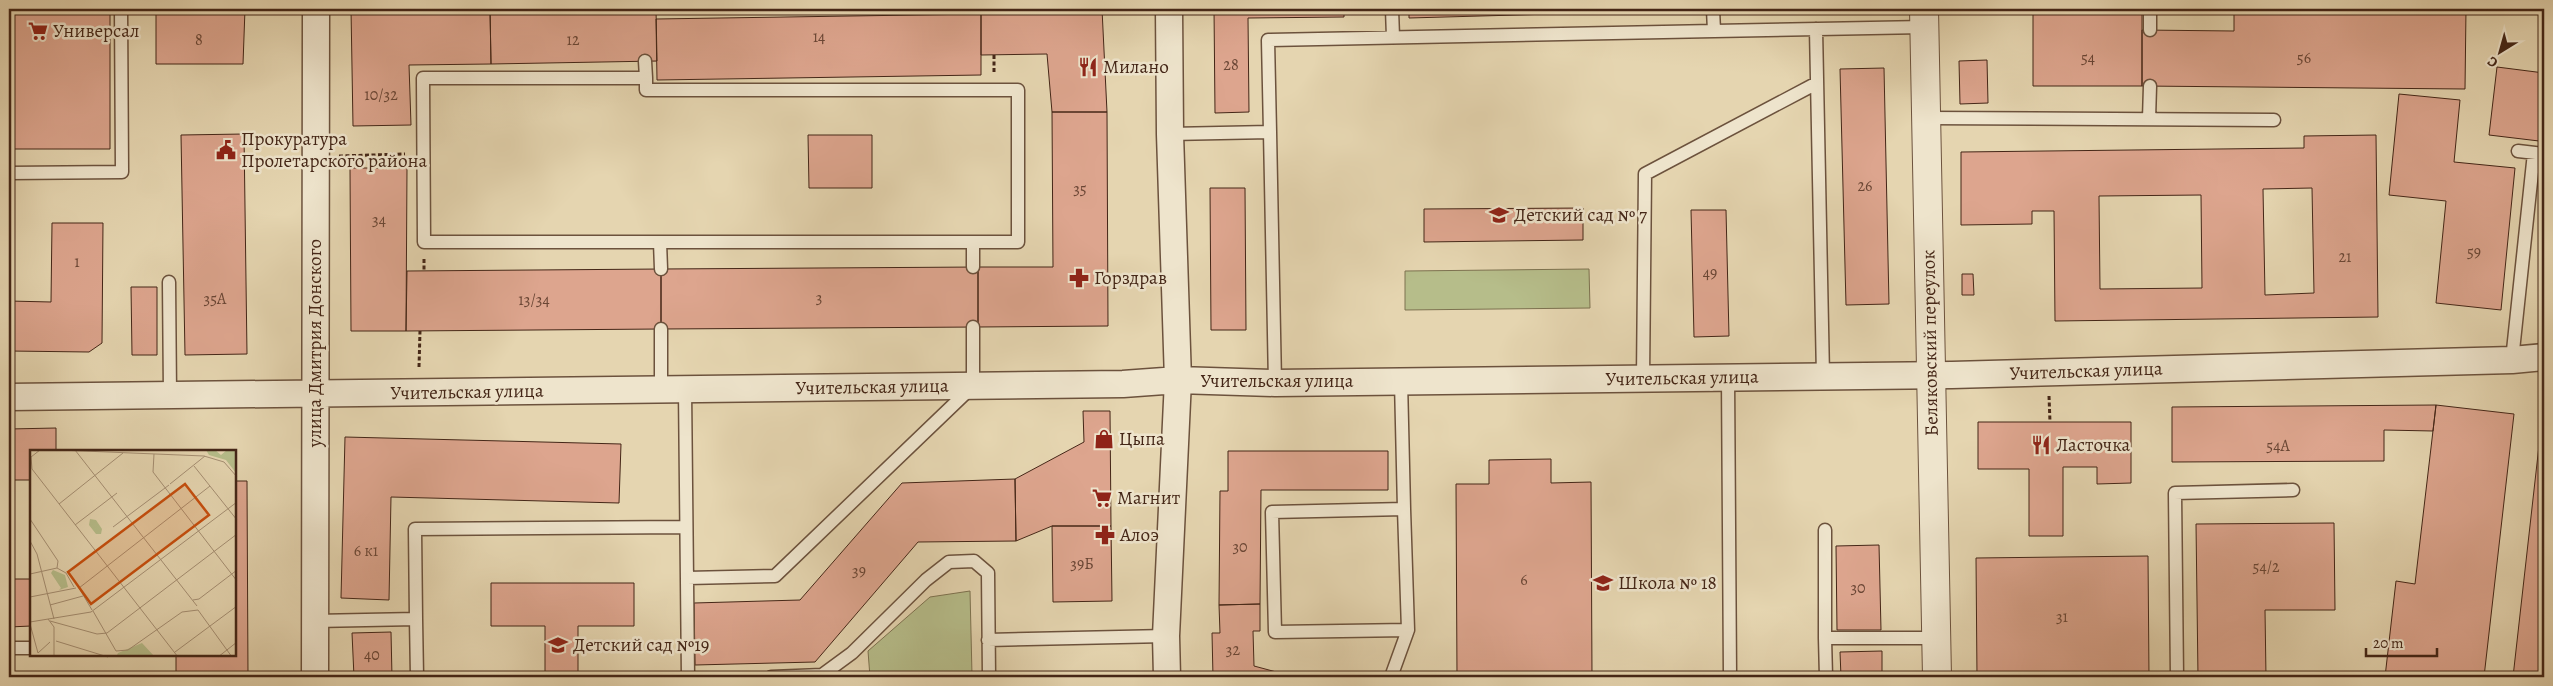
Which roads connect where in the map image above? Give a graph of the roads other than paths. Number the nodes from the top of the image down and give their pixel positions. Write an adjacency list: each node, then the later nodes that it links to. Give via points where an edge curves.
1 (121, 9): 23 (lane, via 122,172)
2 (316, 9): 42 (street, улица Дмитрия Донского)
3 (1169, 9): 20 (street)
4 (1392, 9): 11 (lane)
5 (1713, 9): 10 (lane)
6 (2150, 9): 9 (lane)
7 (1924, 18): 8 (lane); 16 (street, Беляковский переулок)
8 (1816, 29): 10 (lane); 14 (lane)
9 (2150, 30)
10 (1714, 31): 11 (lane)
11 (1393, 37): 19 (lane, via 1268,40)
12 (646, 60): 13 (lane)
13 (646, 78): 24 (lane, via 423,78 424,242); 25 (lane, via 646,90 1018,90 1018,242)
14 (1817, 83): 34 (lane); 36 (lane, via 1645,174)
15 (2150, 86): 17 (lane)
16 (1926, 118): 17 (lane); 33 (street, Беляковский переулок)
17 (2149, 119): 18 (lane)
18 (2274, 120)
19 (1270, 132): 20 (lane); 39 (lane)
20 (1170, 134): 37 (street)
21 (2518, 152): 22 (lane)
22 (2539, 154): 32 (lane)
23 (9, 173)
24 (660, 242): 25 (lane); 27 (lane)
25 (973, 242): 26 (lane)
26 (973, 267)
27 (660, 269)
28 (169, 282): 43 (lane)
29 (973, 327): 40 (lane)
30 (660, 329): 41 (lane)
31 (2544, 357): 32 (street, Учительская улица)
32 (2512, 360): 33 (street, Учительская улица)
33 (1931, 375): 34 (street, Учительская улица); 55 (street, Беляковский переулок)
34 (1824, 376): 35 (street, Учительская улица)
35 (1728, 377): 36 (street, Учительская улица); 66 (lane)
36 (1643, 378): 38 (street, Учительская улица)
37 (1178, 380): 39 (street, Учительская улица); 40 (street, Учительская улица); 53 (street)
38 (1401, 381): 39 (street, Учительская улица); 46 (lane)
39 (1275, 383)
40 (973, 386): 41 (street, Учительская улица); 49 (lane, via 775,576)
41 (673, 389): 42 (street, Учительская улица); 47 (lane)
42 (315, 393): 43 (street, Учительская улица); 51 (street, улица Дмитрия Донского)
43 (170, 395): 44 (street, Учительская улица)
44 (9, 397)
45 (2294, 490): 69 (lane, via 2175,493)
46 (1404, 509): 52 (lane); 52 (lane, via 1272,512 1275,632)
47 (686, 527): 49 (lane); 50 (lane, via 415,529)
48 (1825, 530): 54 (lane)
49 (687, 578): 61 (lane)
50 (416, 619): 51 (lane); 60 (lane)
51 (315, 621): 59 (street, улица Дмитрия Донского)
52 (1408, 630): 65 (lane)
53 (1166, 636): 56 (lane); 64 (street)
54 (1826, 638): 55 (lane); 67 (lane)
55 (1936, 638): 68 (street, Беляковский переулок)
56 (988, 640): 62 (lane, via 988,573 974,561 949,562 926,580 852,653 822,675); 63 (lane)
57 (9, 648): 58 (lane)
58 (30, 648)
59 (315, 677)
60 (416, 677)
61 (688, 677)
62 (771, 677)
63 (989, 677)
64 (1167, 677)
65 (1391, 677)
66 (1730, 677)
67 (1826, 677)
68 (1937, 677)
69 (2177, 677)

